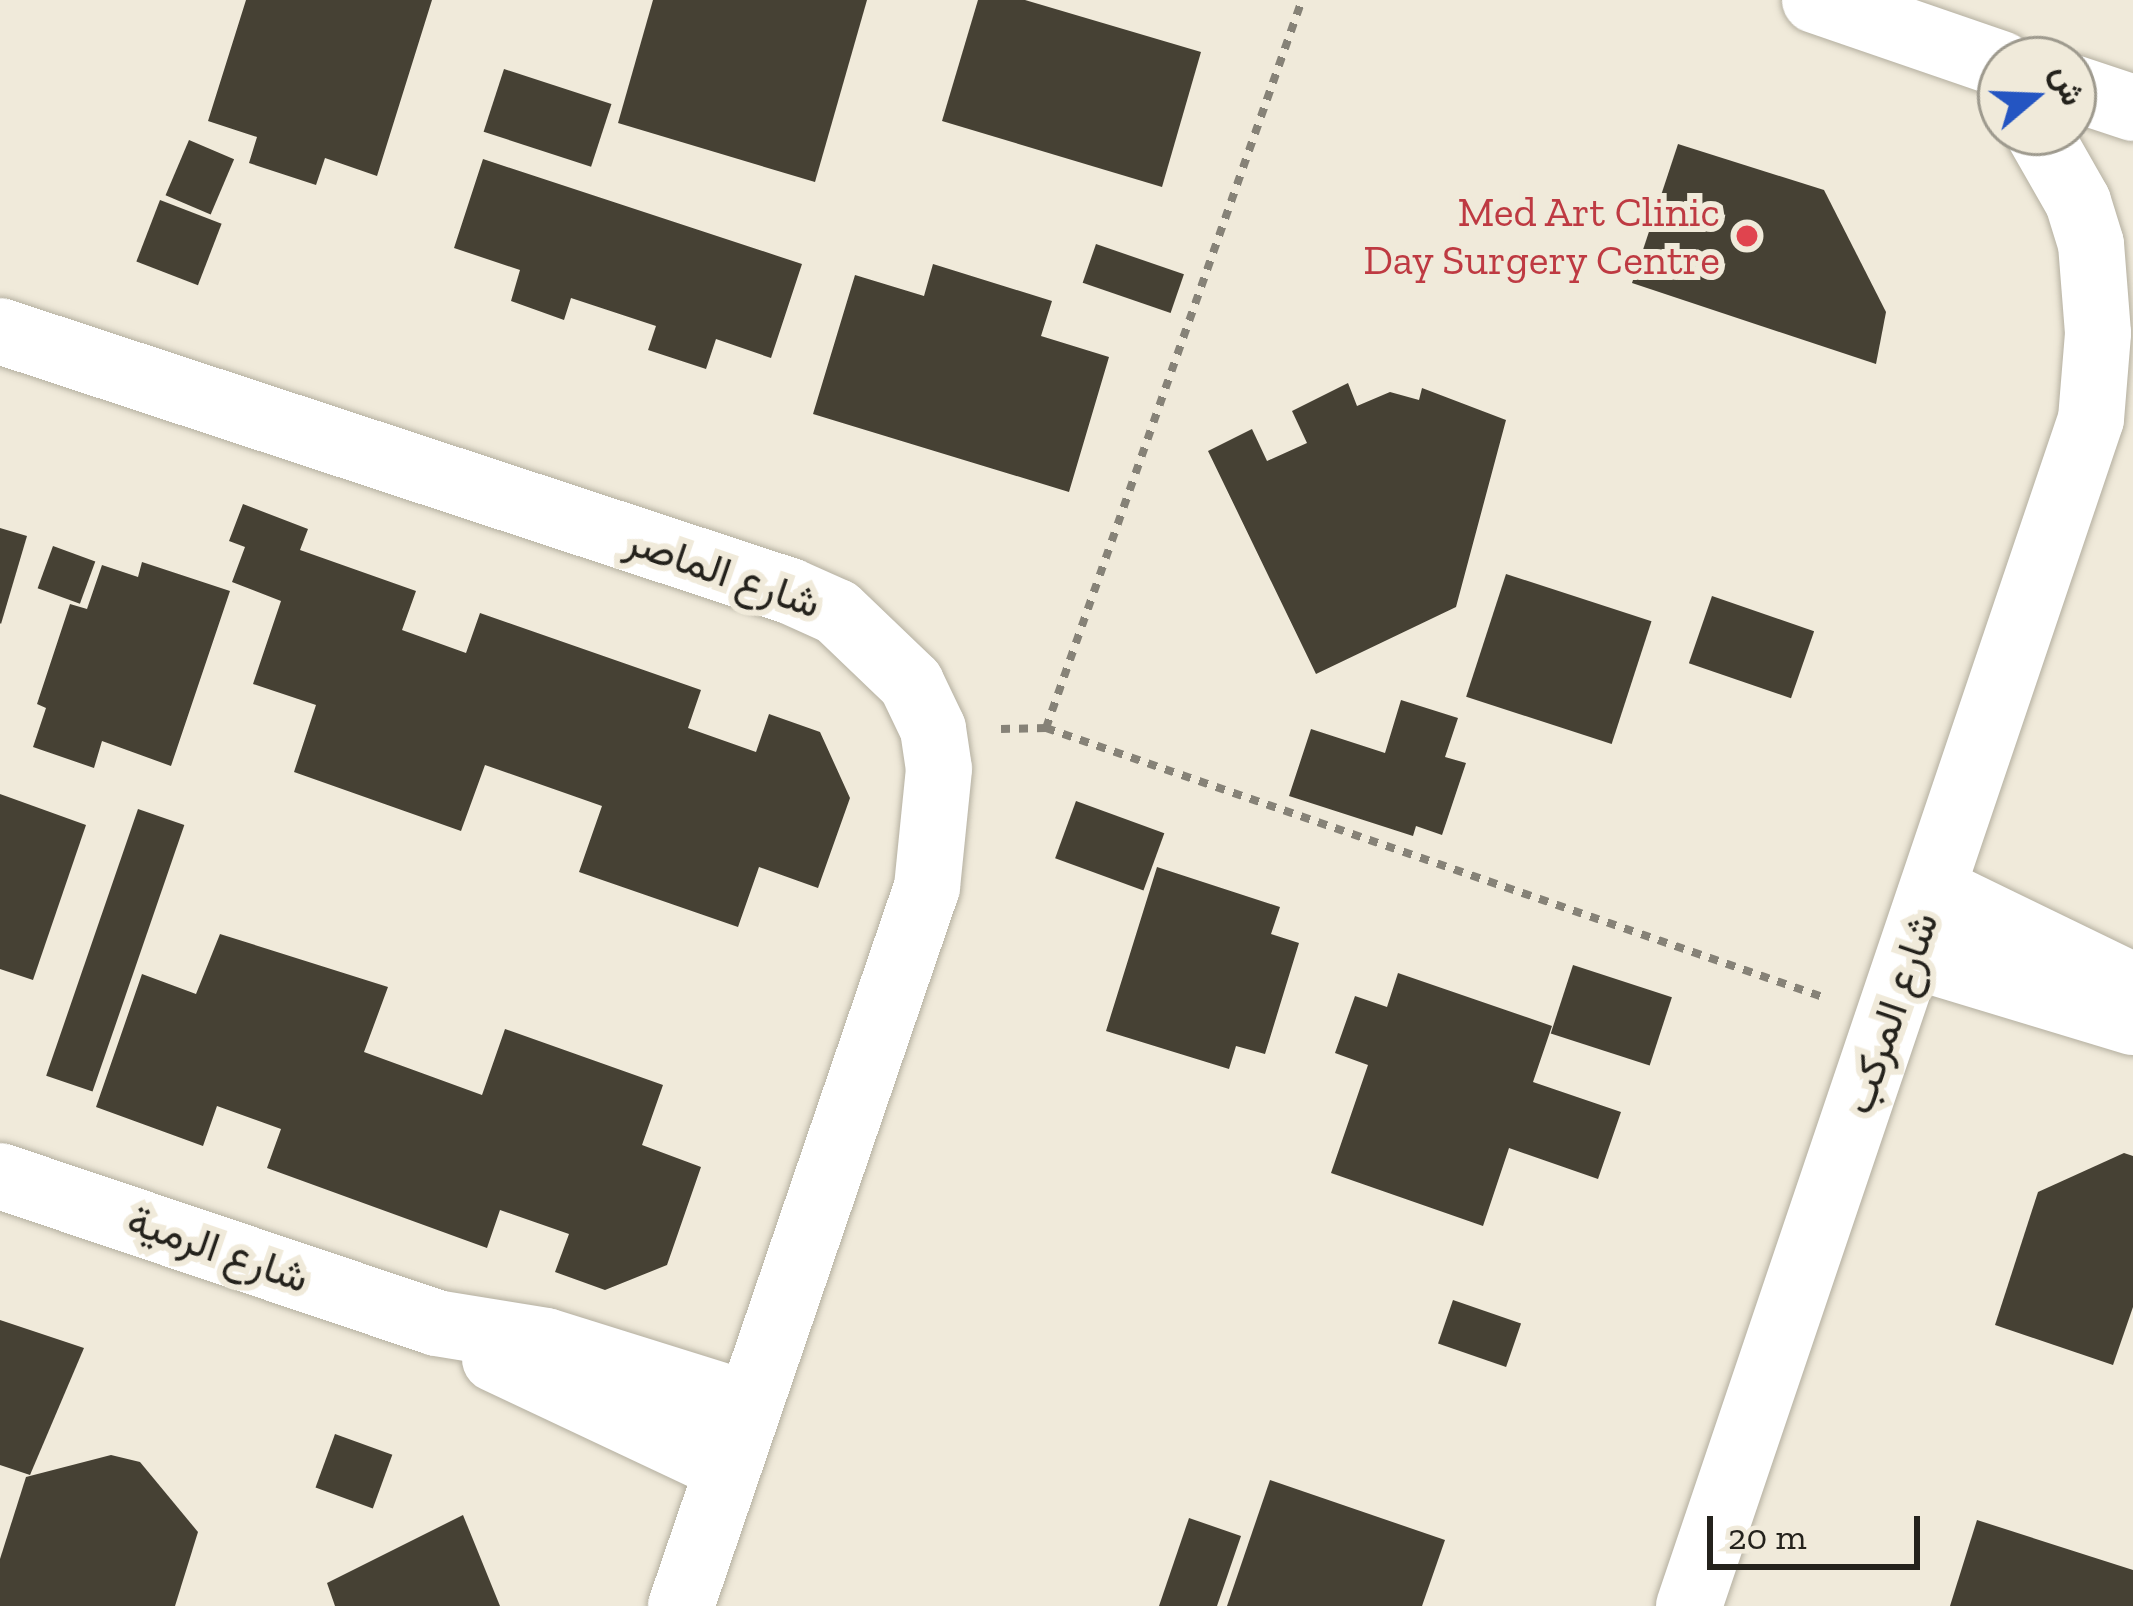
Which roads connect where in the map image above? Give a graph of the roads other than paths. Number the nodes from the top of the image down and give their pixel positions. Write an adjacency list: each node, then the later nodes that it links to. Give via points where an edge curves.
1 (1814, 0): 2 (street)
2 (1977, 60)
3 (2097, 96): 4 (street)
4 (2133, 108)
5 (2052, 156): 8 (street, شارع المركب, via 2091,244 2098,333)
6 (0, 331): 15 (street, شارع الماصر, via 806,598 878,643 933,729 940,808 927,887)
7 (2133, 355): 8 (street, شارع المركب)
8 (2091, 419): 9 (street, شارع المركب)
9 (1933, 890): 10 (street, شارع المركب); 11 (street)
10 (1911, 955): 12 (street); 18 (street, شارع المركب)
11 (2133, 986)
12 (2133, 1022)
13 (0, 1176): 14 (street, شارع الرمية)
14 (436, 1323): 15 (street, شارع الرمية, via 546,1340); 16 (street, شارع الرمية, via 525,1375)
15 (747, 1404): 16 (street, شارع الماصر)
16 (725, 1467): 17 (street, شارع الماصر)
17 (681, 1606)
18 (1689, 1606)

